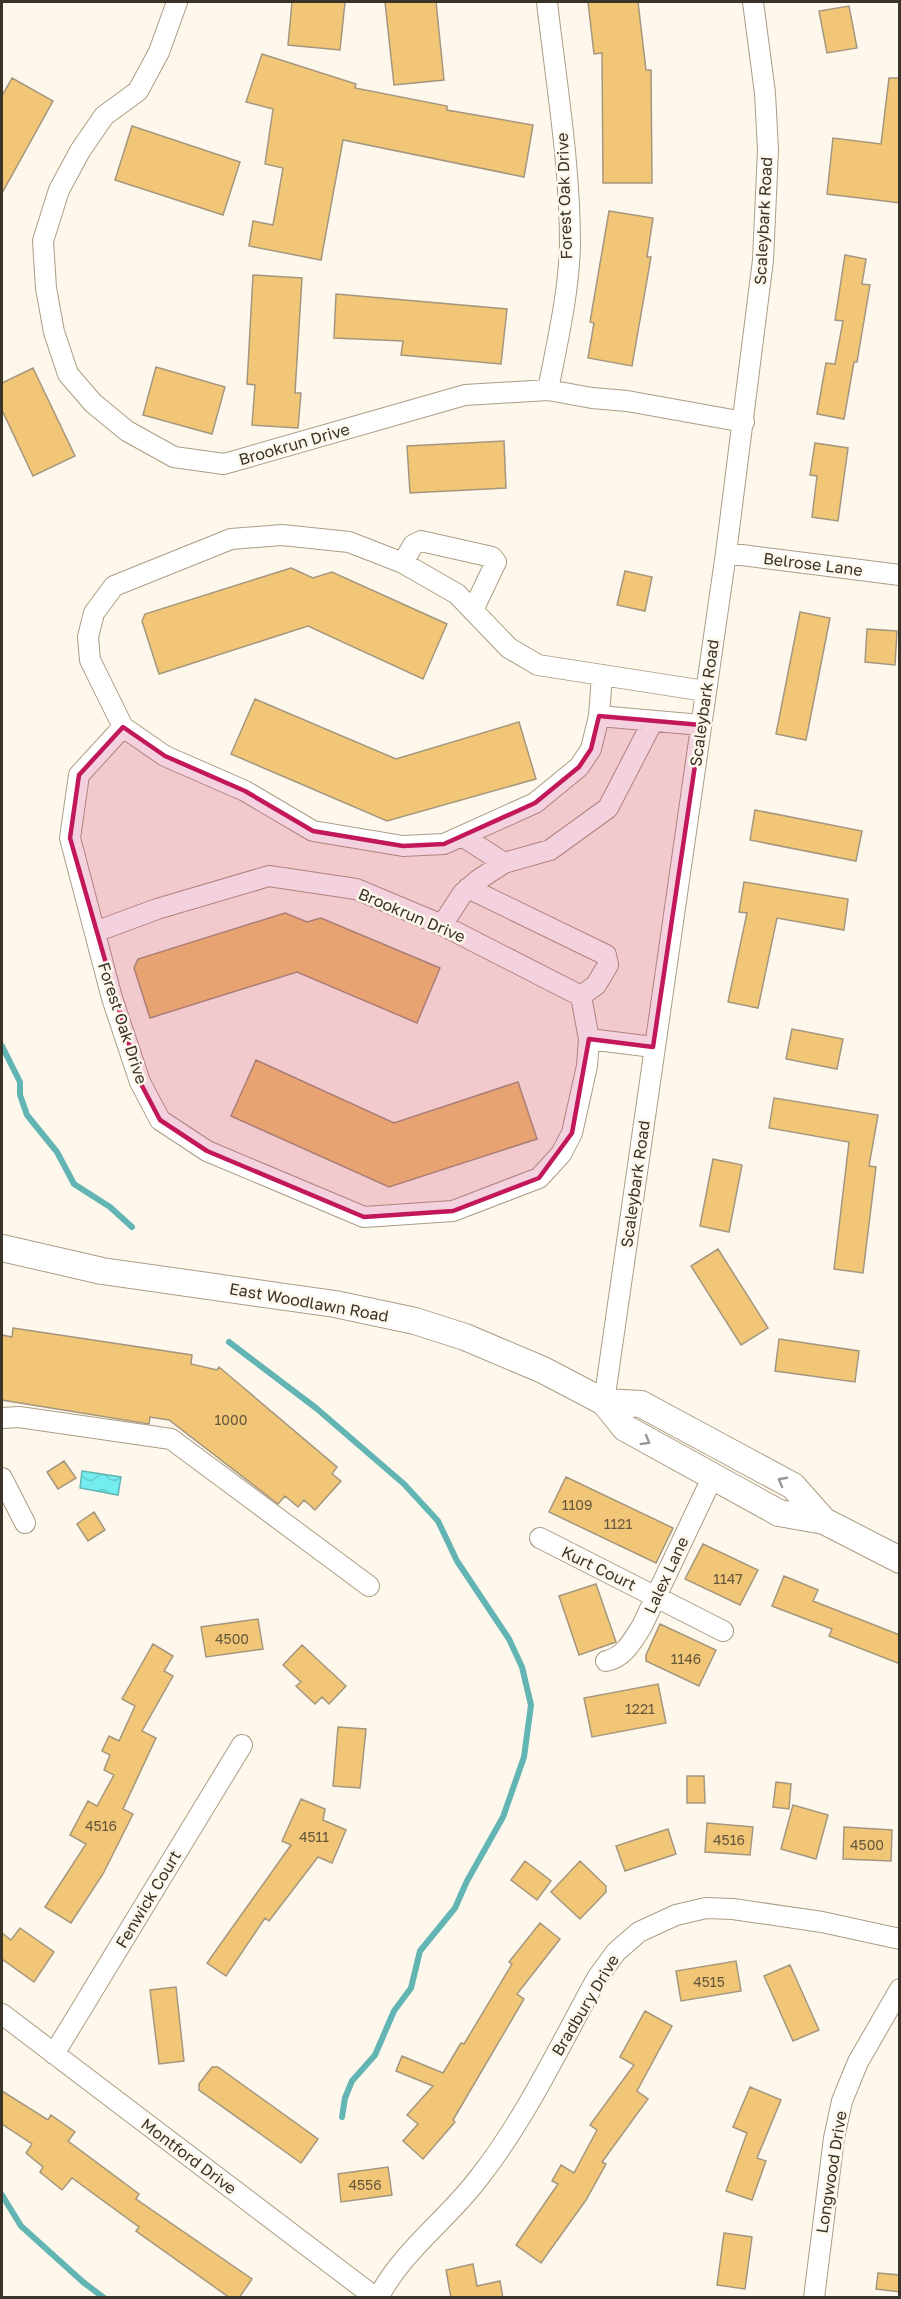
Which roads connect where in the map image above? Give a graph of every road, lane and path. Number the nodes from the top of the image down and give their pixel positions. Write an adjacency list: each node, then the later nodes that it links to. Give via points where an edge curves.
1 (177, 2): 4 (street, Brookrun Drive, via 159,52 138,91 104,116 80,151 59,190 43,241 54,332 68,374 93,403 127,431 174,457 224,464 465,395)
2 (547, 2): 4 (street, Forest Oak Drive, via 565,152 570,245)
3 (753, 2): 5 (street, Scaleybark Road, via 765,93 768,187)
4 (549, 390): 5 (street, Brookrun Drive)
5 (744, 422): 6 (street, Scaleybark Road)
6 (726, 553): 8 (street, Belrose Lane); 11 (street, Scaleybark Road)
7 (403, 563): 9 (street, via 457,594); 9 (street, via 413,545 421,541 492,556 496,562); 15 (street, via 349,542 282,535 231,539 114,586 94,613 88,637 90,660)
8 (900, 575)
9 (473, 610): 10 (street, via 509,648 538,665)
10 (602, 675): 11 (street); 12 (street)
11 (705, 691): 14 (street, Scaleybark Road)
12 (599, 716): 13 (street); 16 (street, via 591,749 579,767 535,803)
13 (653, 721): 14 (street); 17 (street, via 608,808 550,850)
14 (701, 725): 23 (street, Scaleybark Road)
15 (123, 727): 16 (street, via 165,756 245,791 313,831 403,846 444,844); 20 (street, Forest Oak Drive, via 79,775 70,838)
16 (462, 836): 17 (street)
17 (504, 862): 18 (street)
18 (468, 888): 19 (street); 21 (street, via 606,955 608,965 596,985)
19 (442, 926): 20 (street, Brookrun Drive, via 356,890 268,876); 21 (street, Brookrun Drive)
20 (95, 932): 22 (street, Forest Oak Drive, via 140,1082 160,1120 207,1151 364,1217 453,1211 539,1178 561,1154 572,1133)
21 (581, 996): 22 (street)
22 (589, 1039): 23 (street)
23 (653, 1047): 25 (street, Scaleybark Road)
24 (2, 1248): 25 (main road, East Woodlawn Road, via 102,1271 266,1293 415,1322 513,1356)
25 (604, 1402): 28 (main road, East Woodlawn Road, one-way to 28, via 625,1428); 29 (main road, East Woodlawn Road, one-way to 25, via 793,1486 641,1404)
26 (2, 1418): 33 (street, via 19,1417 171,1439)
27 (2, 1478): 30 (street)
28 (712, 1478): 29 (main road, East Woodlawn Road, via 779,1513); 34 (street, Lalex Lane)
29 (824, 1521): 32 (main road, East Woodlawn Road)
30 (25, 1522)
31 (540, 1538): 34 (street, Kurt Court)
32 (900, 1560)
33 (369, 1586)
34 (656, 1596): 35 (street, Kurt Court); 36 (street, Lalex Lane, via 630,1644 615,1659)
35 (723, 1631)
36 (606, 1661)
37 (242, 1745): 41 (street, Fenwick Court)
38 (900, 1938): 42 (street, Bradbury Drive, via 822,1922 706,1908 676,1915 639,1932 616,1952 597,1978 503,2145 477,2181 392,2272)
39 (900, 1989): 43 (street, Longwood Drive, via 858,2062 842,2101)
40 (2, 2014): 41 (street, Montford Drive)
41 (54, 2054): 42 (street, Montford Drive)
42 (377, 2298)
43 (814, 2298)

